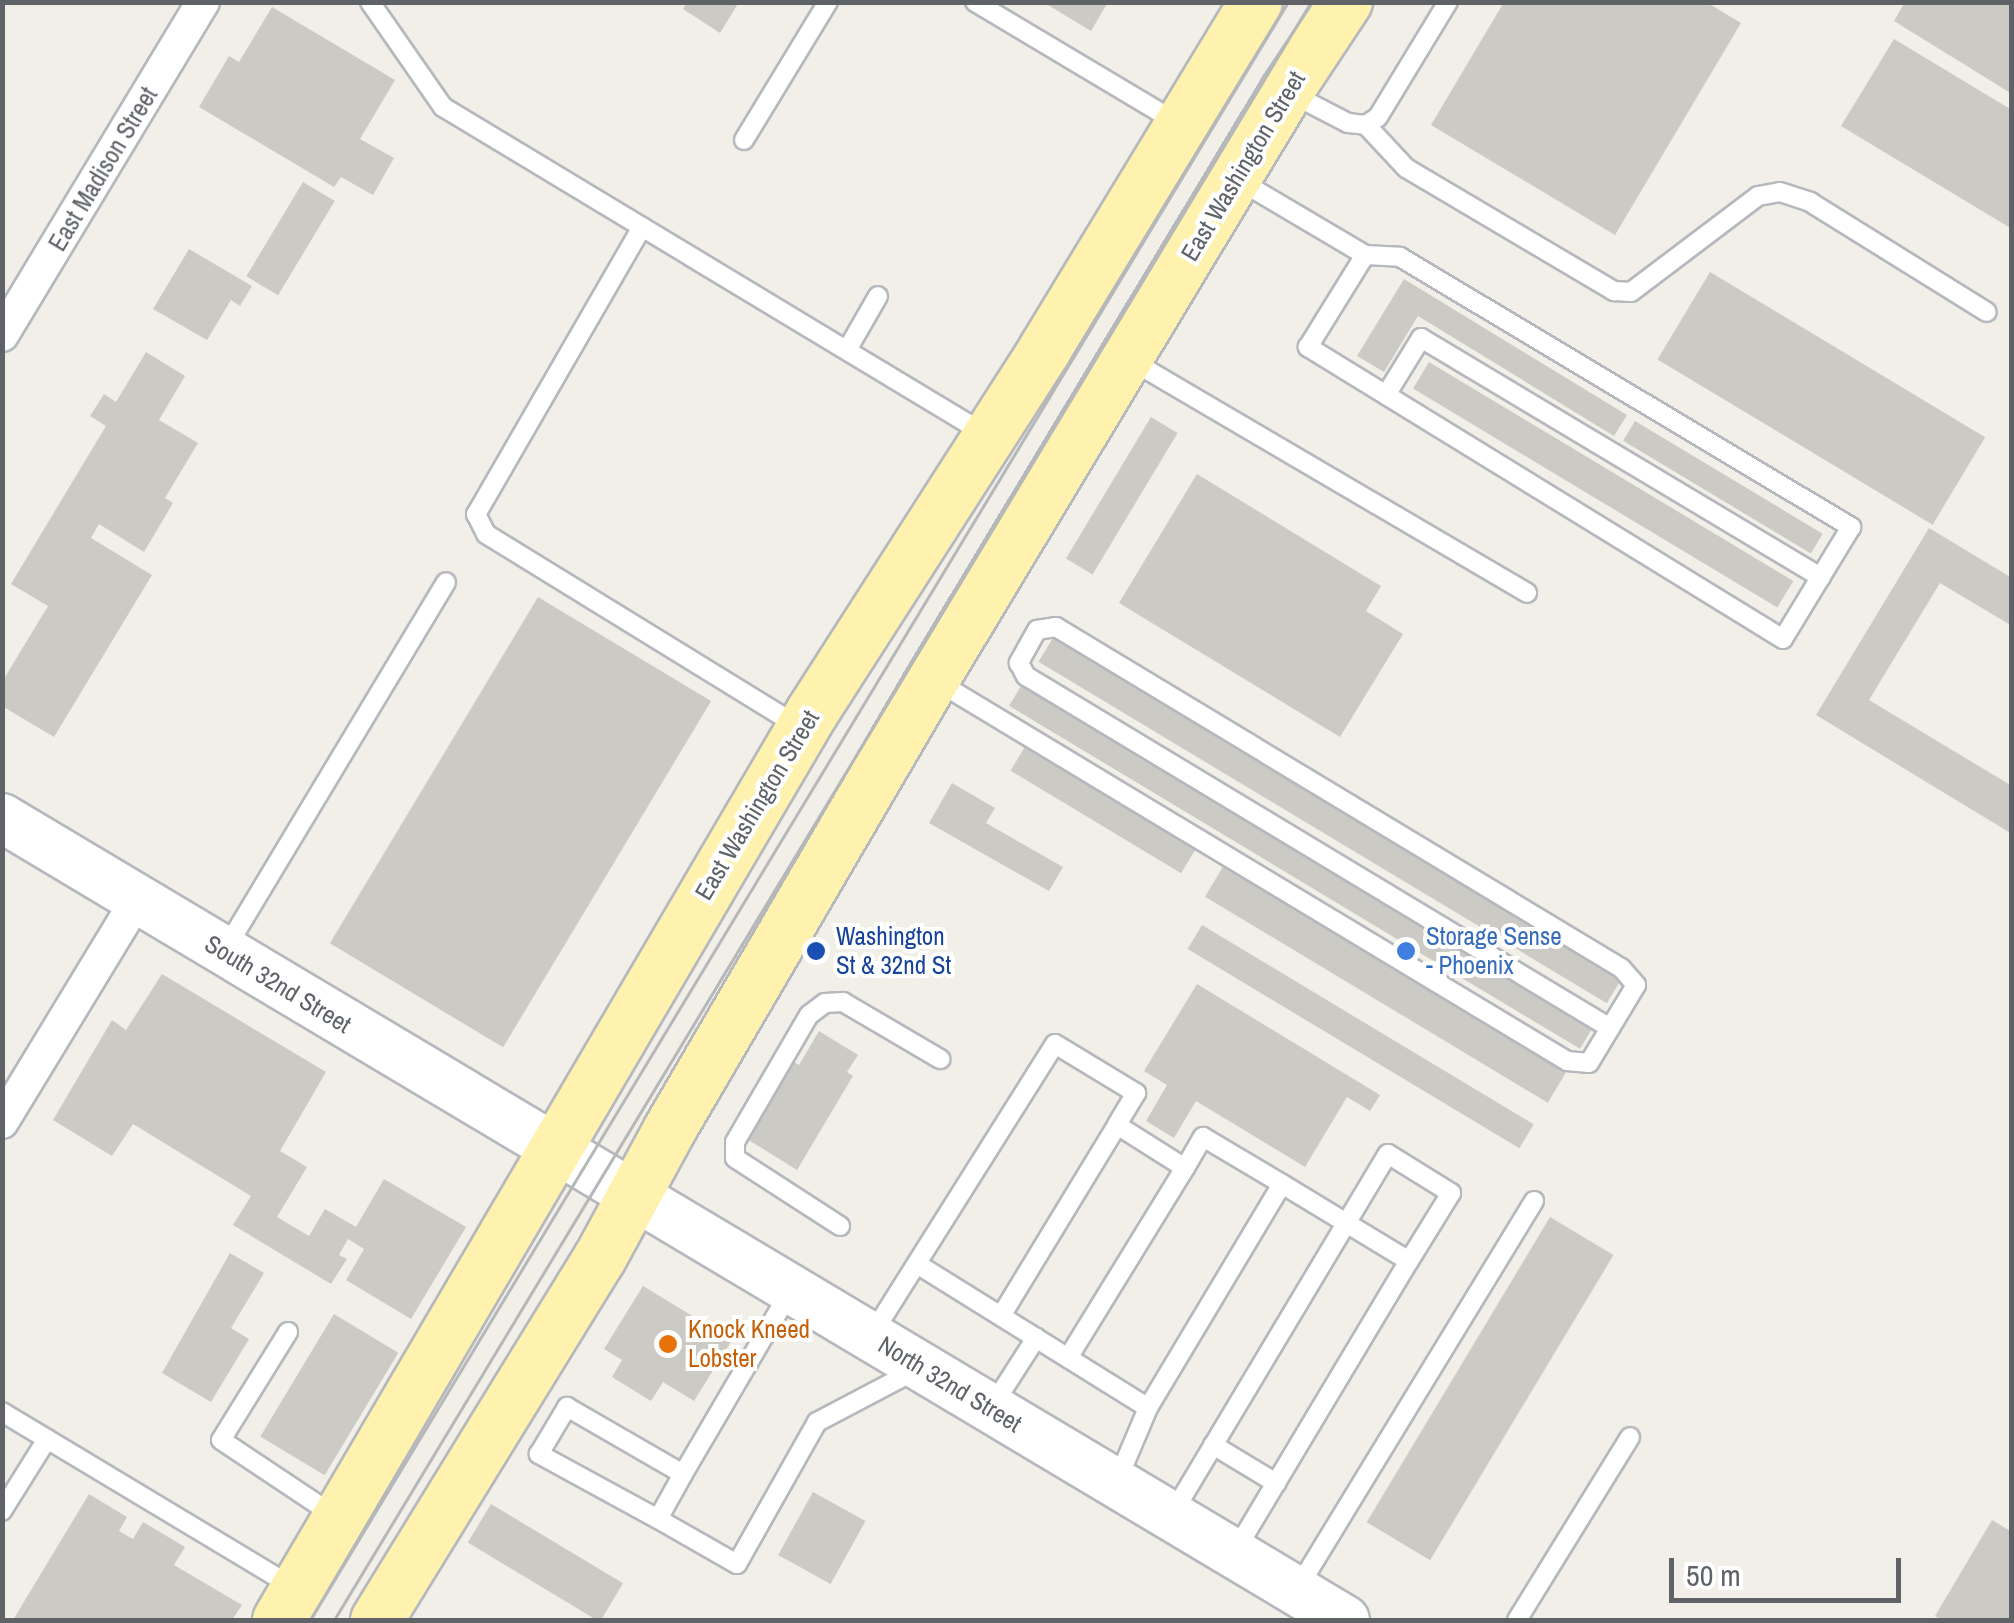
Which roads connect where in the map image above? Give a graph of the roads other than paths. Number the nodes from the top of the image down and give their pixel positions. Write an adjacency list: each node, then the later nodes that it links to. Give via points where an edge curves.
1 (203, 2): 17 (street, East Madison Street)
2 (370, 2): 13 (lane, via 443,107)
3 (828, 2): 11 (lane)
4 (975, 2): 10 (lane)
5 (1256, 2): 10 (main road, East Washington Street)
6 (1346, 2): 8 (main road, East Washington Street)
7 (1448, 2): 9 (lane, via 1378,117)
8 (1288, 91): 9 (lane, via 1348,124); 12 (main road, East Washington Street)
9 (1366, 124): 16 (lane, via 1406,168 1614,291 1632,292 1758,196 1780,192 1810,202)
10 (1181, 125): 21 (main road, East Washington Street)
11 (744, 140)
12 (1235, 178): 14 (lane); 19 (main road, East Washington Street)
13 (642, 228): 18 (lane); 26 (lane, via 476,514 486,534)
14 (1365, 255): 20 (lane, via 1308,347); 22 (lane, via 1400,257 1852,527)
15 (878, 296): 18 (lane)
16 (1987, 312)
17 (2, 336)
18 (847, 350): 21 (lane)
19 (1127, 358): 24 (lane); 25 (main road, East Washington Street)
20 (1386, 395): 22 (lane, via 1420,338); 22 (lane, via 1783,638)
21 (990, 437): 26 (main road, East Washington Street)
22 (1820, 577)
23 (446, 582): 29 (lane)
24 (1527, 593)
25 (934, 679): 30 (lane, via 1568,1061 1588,1063); 37 (main road, East Washington Street)
26 (802, 728): 34 (main road, East Washington Street)
27 (2, 818): 28 (main road, South 32nd Street)
28 (137, 900): 29 (main road, South 32nd Street); 32 (street)
29 (224, 952): 34 (main road, South 32nd Street)
30 (1610, 1028): 30 (lane, via 1636,985 1620,968 1056,627 1037,630 1019,663 1026,676)
31 (940, 1059): 40 (lane, via 843,1002 825,1002 810,1015 735,1142 735,1158)
32 (5, 1112)
33 (1117, 1125): 35 (lane); 42 (lane, via 1136,1093 1055,1044); 44 (lane)
34 (554, 1149): 37 (main road, North 32nd Street); 61 (main road, East Washington Street)
35 (1184, 1168): 36 (lane, via 1203,1137); 48 (lane)
36 (1282, 1184): 39 (lane); 51 (lane)
37 (634, 1196): 43 (main road, North 32nd Street); 66 (main road, East Washington Street)
38 (1534, 1201): 64 (lane)
39 (1346, 1222): 41 (lane); 41 (lane, via 1388,1154 1451,1192); 55 (lane)
40 (840, 1226)
41 (1409, 1261): 57 (lane)
42 (917, 1264): 44 (lane); 46 (lane)
43 (792, 1289): 46 (main road, North 32nd Street); 56 (lane)
44 (1001, 1316): 47 (lane)
45 (288, 1332): 61 (lane, via 221,1440)
46 (871, 1336): 49 (main road, North 32nd Street)
47 (1036, 1338): 48 (lane); 50 (lane)
48 (1068, 1358): 51 (lane)
49 (922, 1367): 50 (main road, North 32nd Street); 62 (lane, via 817,1422 737,1564)
50 (991, 1408): 58 (main road, North 32nd Street)
51 (1148, 1408): 58 (lane)
52 (2, 1412): 54 (lane)
53 (1630, 1437): 68 (lane)
54 (47, 1439): 59 (lane); 65 (lane)
55 (1213, 1445): 57 (lane); 60 (lane)
56 (683, 1474): 62 (lane); 62 (lane, via 567,1407 540,1454)
57 (1276, 1482): 63 (lane)
58 (1116, 1483): 60 (main road, North 32nd Street)
59 (2, 1512)
60 (1171, 1516): 63 (main road, North 32nd Street)
61 (340, 1518): 65 (main road, East Washington Street)
62 (658, 1519)
63 (1234, 1554): 64 (main road, North 32nd Street)
64 (1296, 1591): 67 (main road, North 32nd Street)
65 (288, 1605)
66 (388, 1612)
67 (1345, 1620)
68 (1517, 1620)

